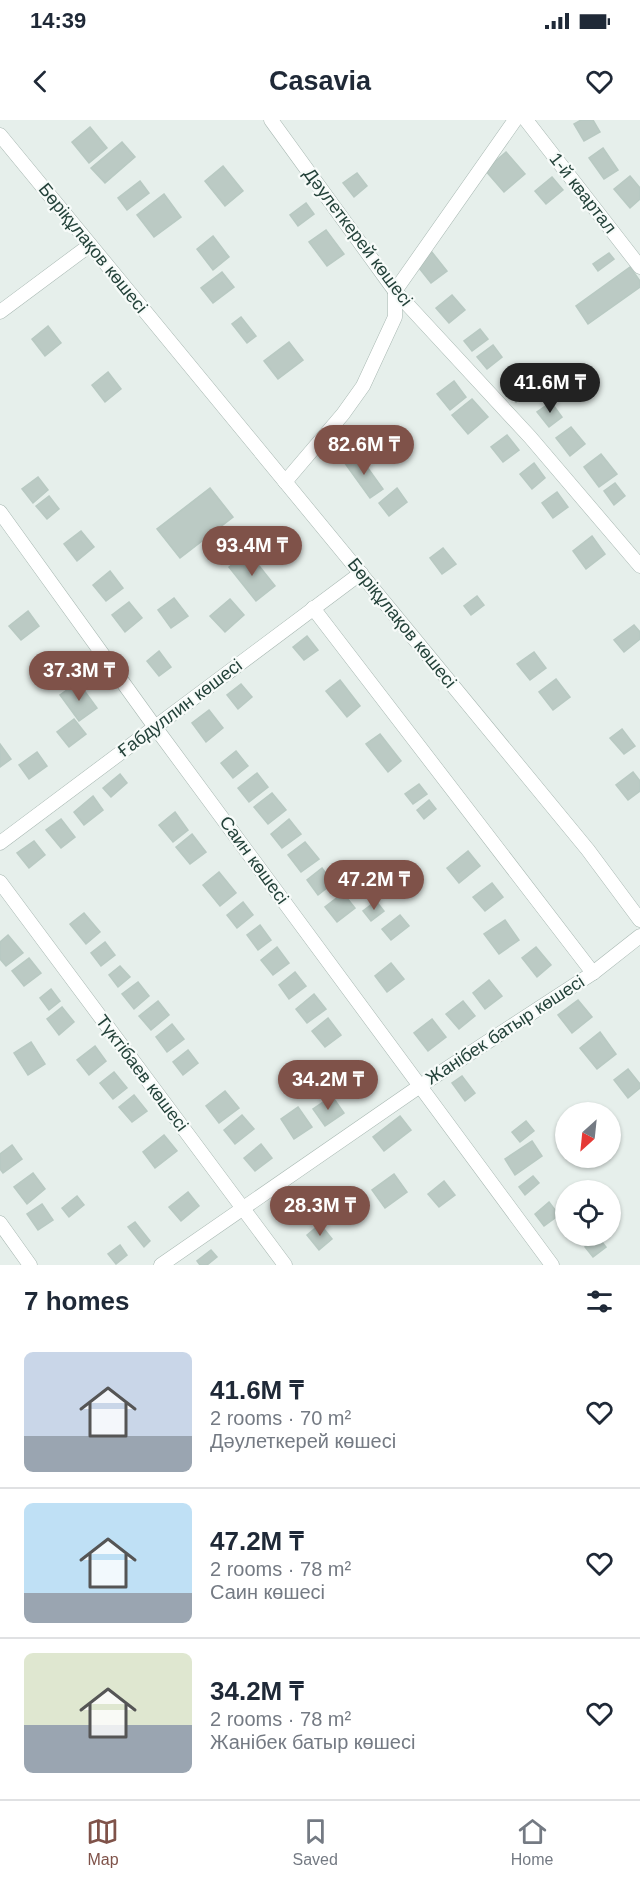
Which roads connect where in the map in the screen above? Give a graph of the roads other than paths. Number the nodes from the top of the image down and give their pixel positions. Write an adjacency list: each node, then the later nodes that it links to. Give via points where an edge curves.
1 (271, 120): 7 (street, Дәулеткерей көшесі)
2 (515, 120): 7 (street)
3 (526, 120): 6 (street, 1-й квартал)
4 (0, 135): 5 (street, Бөріқұлақов көшесі)
5 (90, 245): 8 (street); 9 (street, Бөріқұлақов көшесі)
6 (640, 267)
7 (395, 291): 9 (street, via 395,317 363,386); 11 (street, Дәулеткерей көшесі, via 530,436)
8 (0, 312)
9 (285, 482): 12 (street, Бөріқұлақов көшесі)
10 (0, 512): 14 (street, Саин көшесі)
11 (640, 567)
12 (360, 573): 13 (street, Ғабдуллин көшесі); 17 (street, Бөріқұлақов көшесі, via 588,850)
13 (314, 608): 14 (street, Ғабдуллин көшесі); 19 (street)
14 (155, 727): 15 (street, Ғабдуллин көшесі); 20 (street, Саин көшесі)
15 (0, 843)
16 (0, 882): 21 (street, Түктібаев көшесі)
17 (640, 920)
18 (640, 936): 19 (street, Жанібек батыр көшесі)
19 (593, 973): 20 (street, Жанібек батыр көшесі)
20 (420, 1086): 21 (street, Жанібек батыр көшесі); 26 (street, Саин көшесі)
21 (243, 1208): 24 (street, Жанібек батыр көшесі); 25 (street, Түктібаев көшесі)
22 (0, 1223): 23 (street)
23 (30, 1265)
24 (161, 1265)
25 (285, 1265)
26 (552, 1265)

